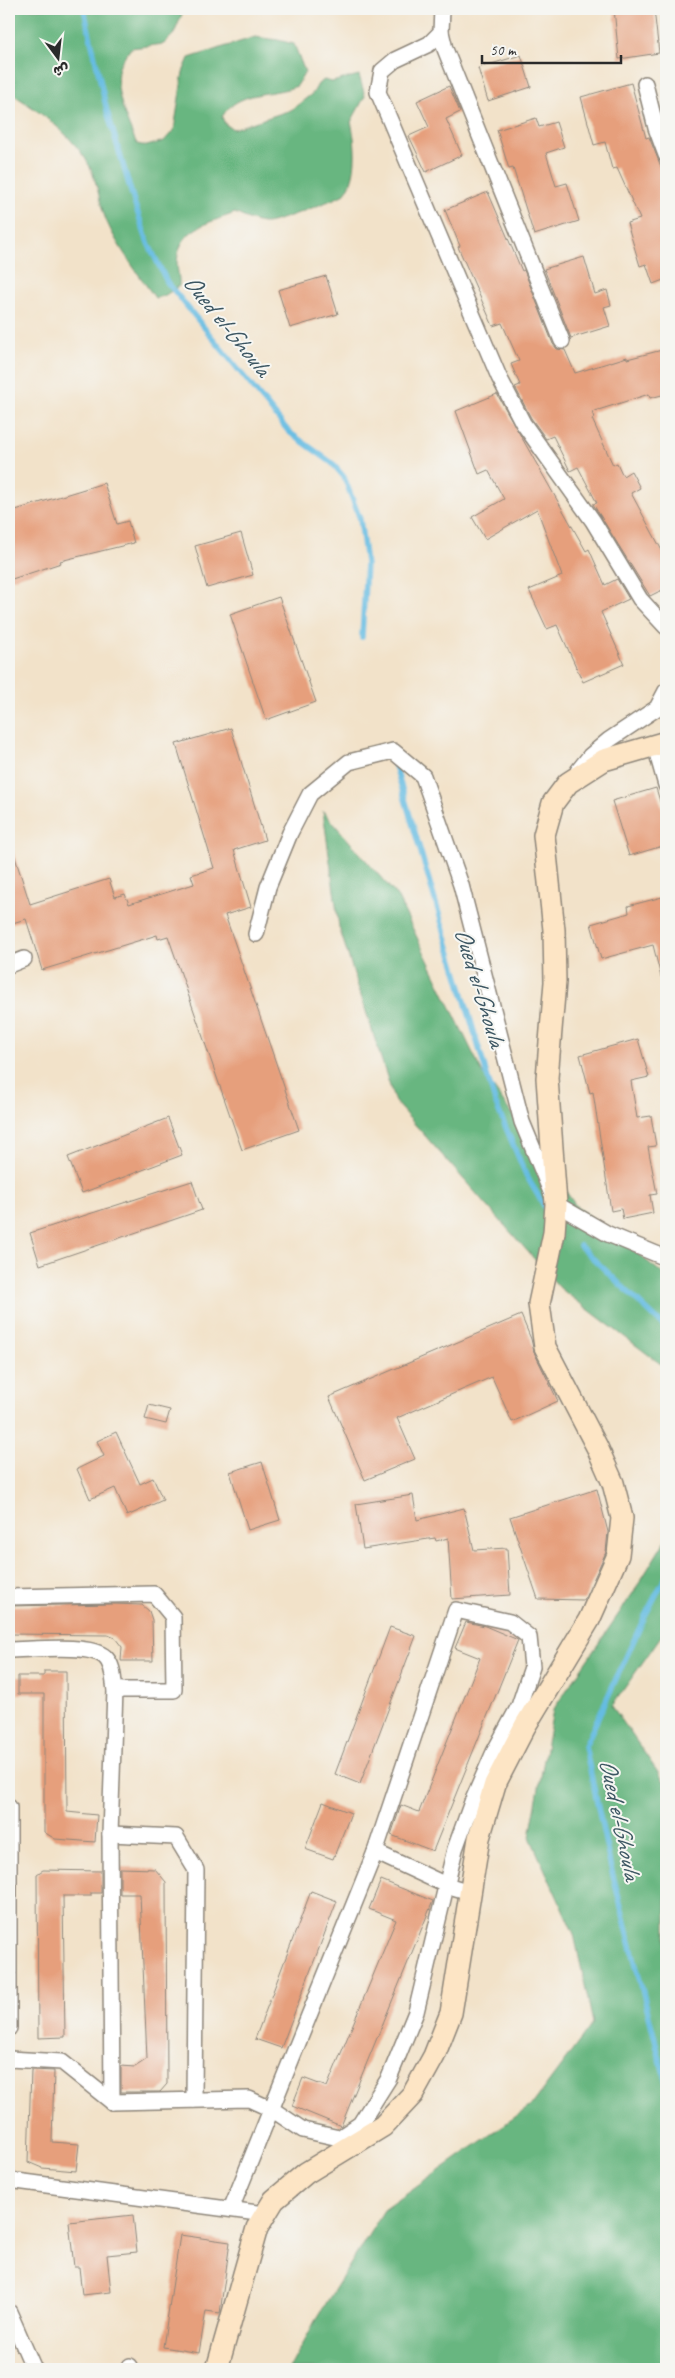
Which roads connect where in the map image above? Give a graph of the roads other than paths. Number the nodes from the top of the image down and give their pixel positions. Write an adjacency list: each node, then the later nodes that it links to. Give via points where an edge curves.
1 (442, 9): 2 (street)
2 (441, 32): 5 (street); 6 (street, via 429,44 395,60 382,72 378,92 499,377 523,423 593,521 640,599)
3 (645, 84): 4 (street)
4 (666, 155)
5 (562, 340)
6 (666, 627)
7 (666, 691): 9 (street, via 658,708 609,740)
8 (660, 744): 9 (main road, via 604,760); 10 (street)
9 (568, 782): 14 (main road, via 553,803 544,836 554,930 555,982 547,1078)
10 (666, 785)
11 (256, 934): 14 (street, via 268,887 310,794 349,762 393,751 422,776 461,885 522,1122)
12 (24, 959): 13 (street)
13 (9, 965)
14 (556, 1204): 15 (street, via 608,1234); 24 (main road, via 554,1233 539,1304 544,1347 613,1483 622,1518 618,1555 589,1620 525,1726 495,1784 479,1838)
15 (666, 1258)
16 (9, 1597): 18 (street, via 154,1594 173,1617 174,1690)
17 (9, 1650): 18 (street, via 87,1649 96,1652 109,1662)
18 (115, 1690): 20 (street)
19 (9, 1807): 22 (street)
20 (110, 1834): 27 (street, via 176,1837 196,1870); 28 (street)
21 (375, 1852): 23 (street); 23 (street, via 456,1610 510,1622 529,1637 532,1667 519,1706 472,1802); 29 (street)
22 (10, 1856): 25 (street)
23 (446, 1885): 24 (street); 29 (street, via 416,2012 389,2078 360,2124 339,2138 303,2130)
24 (470, 1892): 32 (main road, via 451,2013 434,2056 413,2094 383,2126 300,2178 274,2200)
25 (9, 2028)
26 (9, 2058): 28 (street, via 62,2062)
27 (194, 2100): 28 (street); 29 (street, via 249,2099)
28 (112, 2102)
29 (273, 2110): 31 (street)
30 (9, 2180): 31 (street)
31 (231, 2209): 32 (street)
32 (265, 2214): 35 (main road, via 257,2228)
33 (9, 2312): 34 (street)
34 (34, 2369)
35 (216, 2369)

